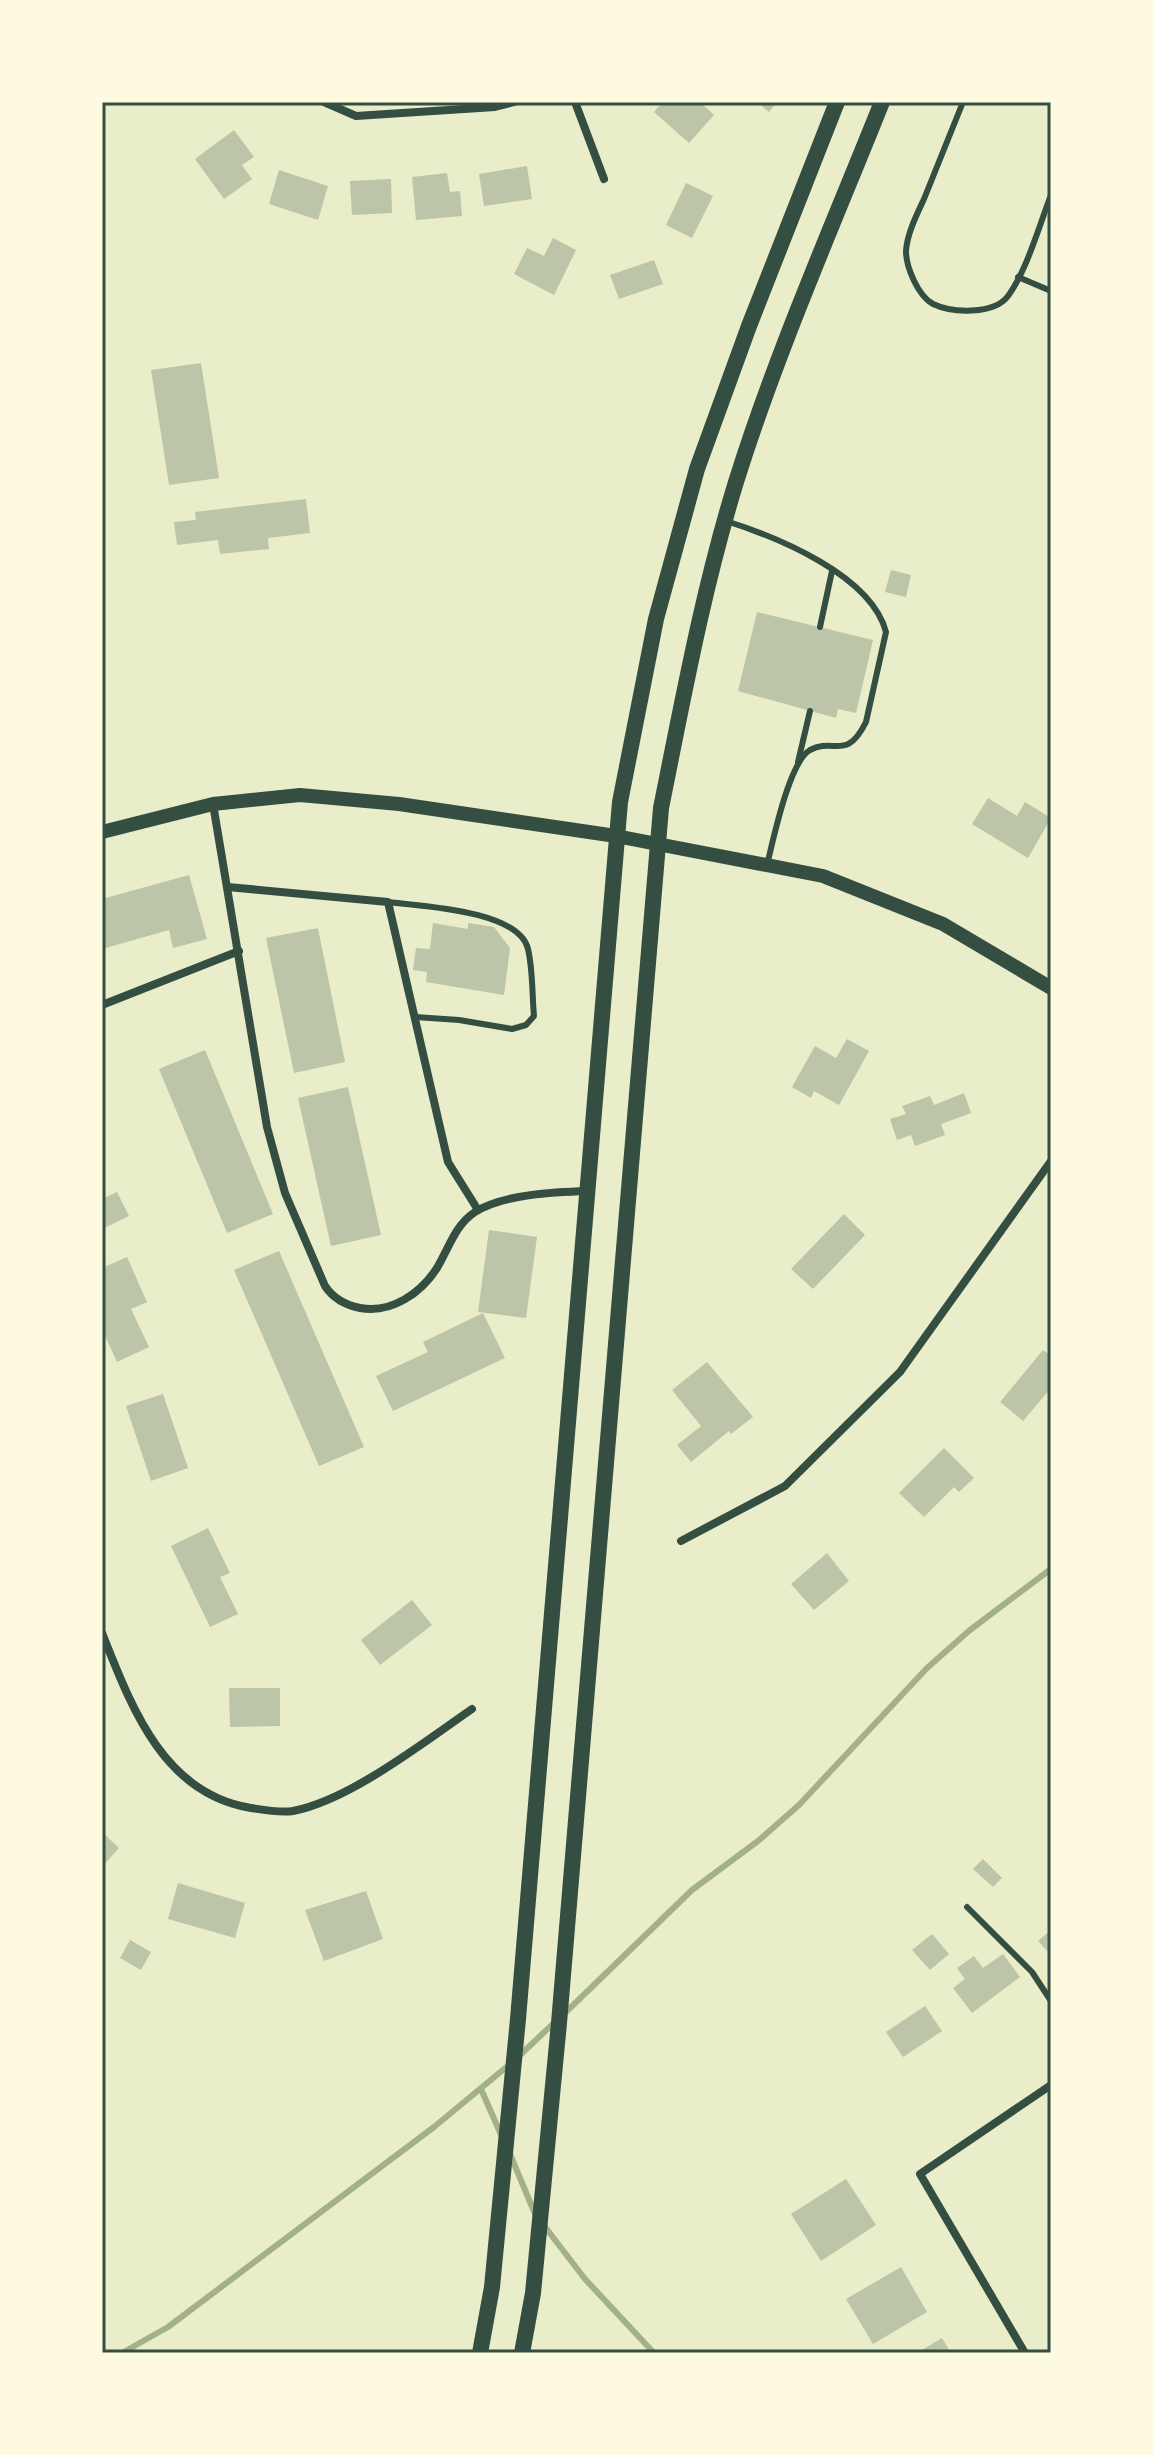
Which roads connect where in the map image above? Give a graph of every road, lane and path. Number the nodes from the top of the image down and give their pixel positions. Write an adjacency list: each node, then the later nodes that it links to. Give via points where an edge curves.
1 (324, 102): 2 (street, via 356,116)
2 (514, 102)
3 (575, 102): 7 (street)
4 (837, 102): 18 (main road, via 697,469 656,619)
5 (882, 102): 11 (main road, via 787,340)
6 (963, 102): 9 (lane, via 912,228 906,250 909,266 930,303 947,308 992,307 1006,299)
7 (604, 179)
8 (1051, 195): 9 (lane)
9 (1018, 277): 10 (lane)
10 (1051, 291)
11 (726, 521): 12 (lane, via 815,557); 19 (main road, via 697,629)
12 (832, 571): 13 (lane); 15 (lane, via 883,619 884,646 859,735 848,745 807,751)
13 (820, 627)
14 (810, 711): 15 (lane)
15 (796, 769): 20 (lane)
16 (213, 804): 17 (street); 18 (street, via 300,795); 21 (street)
17 (102, 832)
18 (616, 836): 19 (street); 28 (main road)
19 (657, 844): 20 (street); 37 (main road, via 559,2023 533,2293)
20 (767, 865): 24 (street, via 823,876 943,924)
21 (228, 887): 22 (street); 23 (street)
22 (388, 902): 26 (street); 26 (lane, via 474,913 506,924 528,945 534,1016 526,1025 512,1029)
23 (239, 951): 25 (street); 29 (street, via 267,1127 285,1193 331,1295 371,1310 398,1303 422,1287 457,1229)
24 (1051, 988)
25 (102, 1005)
26 (415, 1017): 29 (street, via 448,1162)
27 (1051, 1161): 30 (street, via 900,1372 785,1486)
28 (589, 1191): 29 (street, via 535,1193); 36 (main road, via 518,2019 492,2287)
29 (478, 1210)
30 (681, 1541)
31 (102, 1633): 32 (street, via 144,1727 172,1766 195,1788 236,1806 293,1811 323,1800 364,1781)
32 (472, 1709)
33 (967, 1907): 34 (lane, via 1032,1972)
34 (1051, 2001)
35 (1051, 2085): 38 (street, via 920,2174)
36 (480, 2353)
37 (522, 2353)
38 (1025, 2353)

